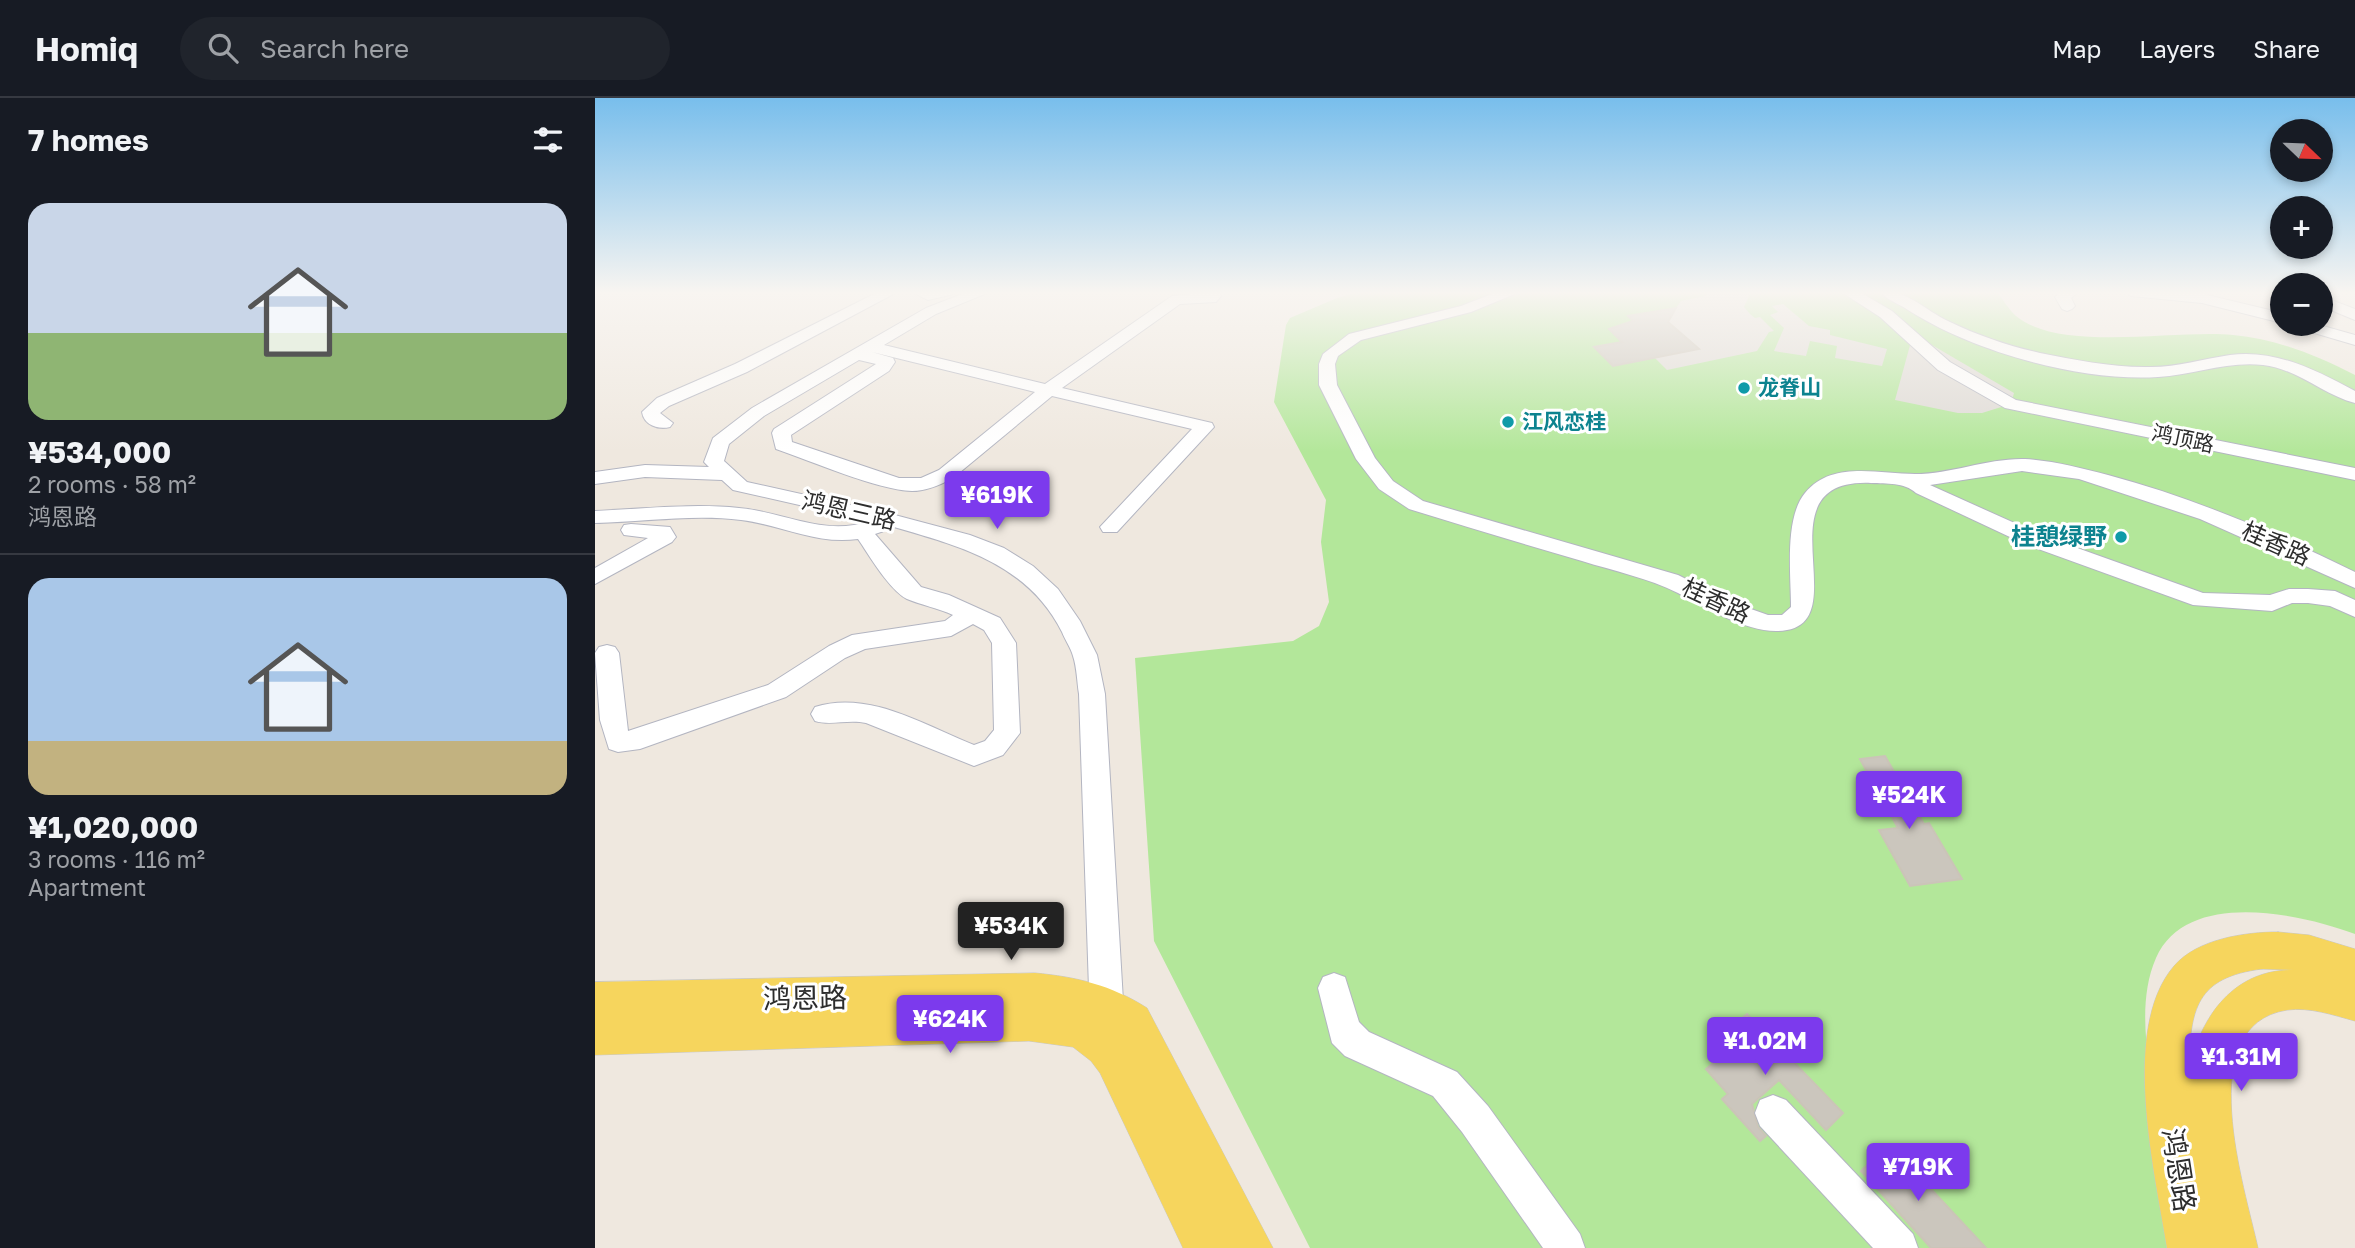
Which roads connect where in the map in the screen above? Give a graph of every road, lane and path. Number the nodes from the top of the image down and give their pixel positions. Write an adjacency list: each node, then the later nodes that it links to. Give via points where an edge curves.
1 (787, 345): 10 (street, via 663,402 651,412 652,419)
2 (874, 345): 7 (street)
3 (1113, 345): 8 (street)
4 (1344, 345): 14 (street, 桂香路, via 1331,354 1328,385 1366,459 1386,485 1416,505 1670,580 1766,623 1785,623 1803,607 1804,523 1812,498 1830,483 1854,476)
5 (1920, 345): 11 (street, 鸿顶路, via 1944,366 2011,404)
6 (1996, 345): 9 (street, via 2070,363 2150,373 2234,360 2271,361 2302,369)
7 (863, 351): 8 (street); 8 (street, via 887,362 781,433 783,445 896,484 928,484); 12 (street, via 758,412 720,442 714,462)
8 (1049, 390): 17 (street, via 1205,427)
9 (2355, 398)
10 (664, 423)
11 (2355, 474)
12 (728, 475): 13 (street, via 657,470); 16 (street, 鸿恩三路, via 740,486)
13 (595, 478)
14 (1914, 481): 21 (street, 桂香路, via 2019,465 2078,473 2218,518); 22 (street, via 2034,540 2201,600 2272,603 2289,596 2308,596 2335,599)
15 (595, 517): 19 (street, via 743,514 833,537)
16 (891, 520): 19 (street); 30 (street, 鸿恩三路, via 963,540 1025,571 1050,594 1085,655 1092,694)
17 (1110, 527)
18 (595, 528): 20 (street, via 663,532 665,537)
19 (864, 533): 23 (street, via 913,593)
20 (595, 577)
21 (2355, 581)
22 (2355, 609)
23 (971, 614): 24 (street, via 951,628 860,641 777,691 640,740 618,742); 25 (street, via 992,624 1004,643 1007,733 993,748 974,756 870,714 851,710)
24 (607, 653)
25 (824, 714)
26 (2355, 968): 38 (main road, 鸿恩路, via 2284,950 2246,951 2213,961 2187,981 2171,1012 2165,1054)
27 (1334, 988): 36 (street, via 1345,1031 1357,1044 1445,1084)
28 (2355, 1001): 39 (main road, 鸿恩路, via 2304,991 2269,993 2244,1004 2216,1045 2209,1074 2208,1118)
29 (595, 1002): 30 (main road, 鸿恩路, via 1035,993)
30 (1106, 1004): 32 (street, 鸿恩三路); 35 (main road, 鸿恩路, via 1132,1023)
31 (595, 1034): 32 (main road, 鸿恩路, via 1029,1020 1087,1029)
32 (1110, 1047): 34 (main road, 鸿恩路)
33 (1773, 1113): 37 (street)
34 (1209, 1248)
35 (1248, 1248)
36 (1566, 1248)
37 (1899, 1248)
38 (2192, 1248)
39 (2233, 1248)

